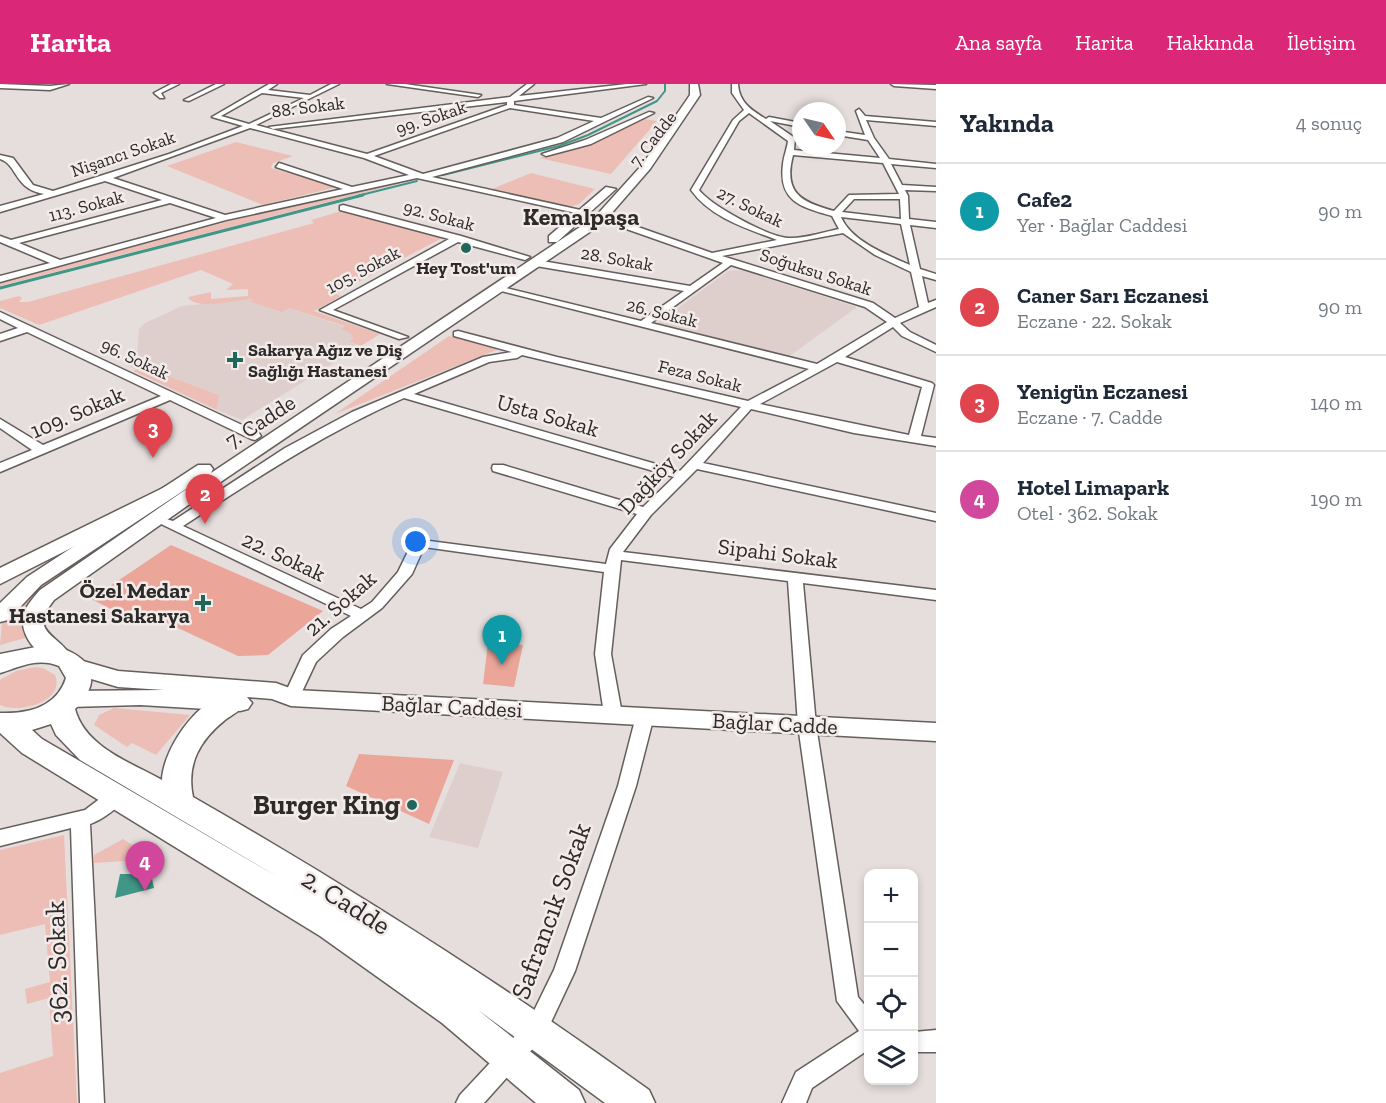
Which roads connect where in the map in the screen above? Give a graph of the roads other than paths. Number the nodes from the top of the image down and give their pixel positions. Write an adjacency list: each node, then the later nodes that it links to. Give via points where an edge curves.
1 (66, 84): 14 (street, via 50,88)
2 (176, 84): 19 (street, via 160,90 157,93)
3 (221, 84): 22 (street)
4 (274, 84): 17 (street)
5 (336, 84): 20 (street, Nişancı Sokak)
6 (392, 84): 18 (street)
7 (457, 84): 18 (street)
8 (531, 84): 23 (street, 99. Sokak)
9 (643, 84): 23 (street, 88. Sokak)
10 (683, 84): 55 (main road, 7. Cadde, via 686,97 648,149 594,205)
11 (693, 84): 55 (main road, 7. Cadde, via 695,95 646,167)
12 (735, 84): 24 (street, via 735,96)
13 (894, 84): 15 (street)
14 (4, 85)
15 (926, 85): 16 (street)
16 (936, 87)
17 (260, 91): 20 (street); 30 (street, via 215,117)
18 (447, 91): 23 (street)
19 (162, 97)
20 (310, 98): 30 (street, Nişancı Sokak)
21 (650, 98): 27 (street)
22 (187, 100)
23 (510, 103): 27 (street); 31 (street, 88. Sokak, via 423,108); 35 (street, 99. Sokak)
24 (749, 110): 26 (street); 61 (street, 27. Sokak, via 736,120 695,190 700,198 733,219)
25 (651, 113): 37 (street, via 588,142)
26 (763, 117): 28 (street); 34 (street, via 792,140)
27 (604, 122): 41 (street, via 560,140)
28 (792, 123)
29 (936, 124): 33 (street, via 860,114)
30 (254, 125): 31 (street); 43 (street, Nişancı Sokak)
31 (264, 128): 35 (street)
32 (846, 134): 33 (street)
33 (870, 138): 38 (street)
34 (789, 152): 38 (street); 53 (street, via 786,188 791,195 804,206)
35 (367, 156): 41 (street)
36 (0, 157): 48 (street, via 10,160 23,182 35,191)
37 (532, 158)
38 (886, 161): 40 (street); 45 (street)
39 (279, 165): 46 (street)
40 (936, 166)
41 (420, 176): 44 (street); 46 (street)
42 (461, 177): 44 (street)
43 (104, 178): 48 (street, Nişancı Sokak); 50 (street)
44 (442, 182): 55 (street, Soğuksu Sokak)
45 (901, 187): 47 (street); 49 (street)
46 (350, 189): 54 (street)
47 (936, 189)
48 (57, 192): 52 (street, Nişancı Sokak)
49 (904, 196): 53 (street, via 852,197); 56 (street)
50 (170, 200): 54 (street); 62 (street, 113. Sokak)
51 (343, 208): 59 (street, 92. Sokak)
52 (0, 209)
53 (836, 213): 56 (street); 58 (street, via 836,219)
54 (225, 218): 66 (street)
55 (587, 218): 63 (street, Soğuksu Sokak); 64 (main road, 7. Cadde)
56 (905, 221): 57 (street); 67 (street)
57 (936, 225)
58 (846, 230): 61 (street); 67 (street, via 873,250)
59 (458, 238): 64 (street, 92. Sokak); 79 (street, 105. Sokak, via 325,310)
60 (0, 239): 62 (street)
61 (787, 241): 63 (street)
62 (10, 243): 66 (street)
63 (711, 255): 65 (street, Soğuksu Sokak)
64 (531, 260): 70 (main road, 7. Cadde); 71 (street, 28. Sokak); 79 (main road, 7. Cadde)
65 (730, 262): 71 (street); 75 (street, Soğuksu Sokak, via 869,305)
66 (59, 264): 69 (street)
67 (915, 272): 68 (street); 73 (street)
68 (936, 277)
69 (0, 279)
70 (498, 289): 76 (street, 26. Sokak); 100 (main road, 7. Cadde)
71 (692, 289): 76 (street)
72 (936, 303): 73 (street, Dağköy Sokak)
73 (924, 308): 75 (street, Dağköy Sokak)
74 (0, 315): 77 (street, 96. Sokak)
75 (894, 322): 81 (street, Soğuksu Sokak, via 906,334); 83 (street, Dağköy Sokak)
76 (642, 325): 84 (street, 26. Sokak)
77 (27, 328): 80 (street); 86 (street, 96. Sokak)
78 (458, 334): 82 (street, Feza Sokak)
79 (403, 337): 89 (main road, 7. Cadde)
80 (0, 338)
81 (936, 349)
82 (530, 354): 85 (street, via 487,359); 87 (street, Feza Sokak)
83 (836, 358): 84 (street, Dağköy Sokak); 90 (street, via 928,385)
84 (819, 368): 87 (street, Dağköy Sokak)
85 (402, 394): 96 (street, Usta Sokak); 101 (street, via 290,451)
86 (170, 396): 89 (street, 96. Sokak); 92 (street, 109. Sokak)
87 (748, 406): 90 (street, Feza Sokak); 93 (street, Dağköy Sokak)
88 (0, 423): 92 (street)
89 (255, 436): 97 (main road, 7. Cadde)
90 (914, 440): 91 (street, Feza Sokak)
91 (936, 442)
92 (41, 450): 94 (street, 109. Sokak)
93 (694, 465): 96 (street, Dağköy Sokak); 99 (street)
94 (0, 468)
95 (498, 468): 98 (street)
96 (682, 476): 98 (street, Dağköy Sokak)
97 (169, 491): 105 (main road); 107 (main road, 7. Cadde, via 34,581)
98 (646, 512): 103 (street, Dağköy Sokak)
99 (936, 517)
100 (156, 519): 101 (street, 22. Sokak); 109 (main road, 7. Cadde, via 47,595 34,615 41,644)
101 (174, 526): 108 (street, 22. Sokak)
102 (419, 542): 103 (street, Sipahi Sokak); 108 (street, 21. Sokak, via 405,574 377,605)
103 (614, 562): 104 (street, Sipahi Sokak); 114 (street, Dağköy Sokak, via 603,654)
104 (795, 576): 106 (street, Sipahi Sokak); 117 (street)
105 (0, 577)
106 (936, 595)
107 (0, 615)
108 (362, 615): 111 (street, 21. Sokak, via 309,658)
109 (68, 662): 110 (main road, via 35,654); 111 (main road, Bağlar Caddesi, via 118,679 276,691); 113 (main road, via 78,685)
110 (0, 664)
111 (291, 698): 112 (main road, Bağlar Caddesi, via 276,705); 114 (main road, Bağlar Caddesi)
112 (233, 702): 113 (main road, Bağlar Caddesi, via 140,697); 120 (main road, via 203,723 179,757 174,769)
113 (66, 703): 116 (main road, via 37,719); 120 (main road, 2. Cadde, via 66,728 90,753)
114 (614, 714): 115 (main road, Bağlar Cadde)
115 (645, 716): 117 (main road, Bağlar Cadde); 124 (street, Safrancık Sokak, via 627,786 564,971)
116 (5, 724): 119 (main road, 2. Cadde, via 32,746)
117 (807, 725): 118 (main road, Bağlar Cadde); 123 (street, via 848,1001)
118 (936, 732)
119 (117, 796): 121 (street, via 91,816); 128 (main road, 2. Cadde, via 332,926 455,1012)
120 (179, 803): 124 (main road, 2. Cadde, via 305,875)
121 (80, 818): 122 (street); 129 (street, 362. Sokak)
122 (0, 838)
123 (864, 1020)
124 (537, 1028): 128 (street, Safrancık Sokak); 132 (main road, 2. Cadde)
125 (864, 1040): 133 (street, via 804,1080)
126 (936, 1041): 127 (street)
127 (918, 1042)
128 (510, 1060): 130 (street, Safrancık Sokak); 131 (main road, 2. Cadde)
129 (92, 1103)
130 (468, 1103)
131 (566, 1103)
132 (636, 1103)
133 (794, 1103)

